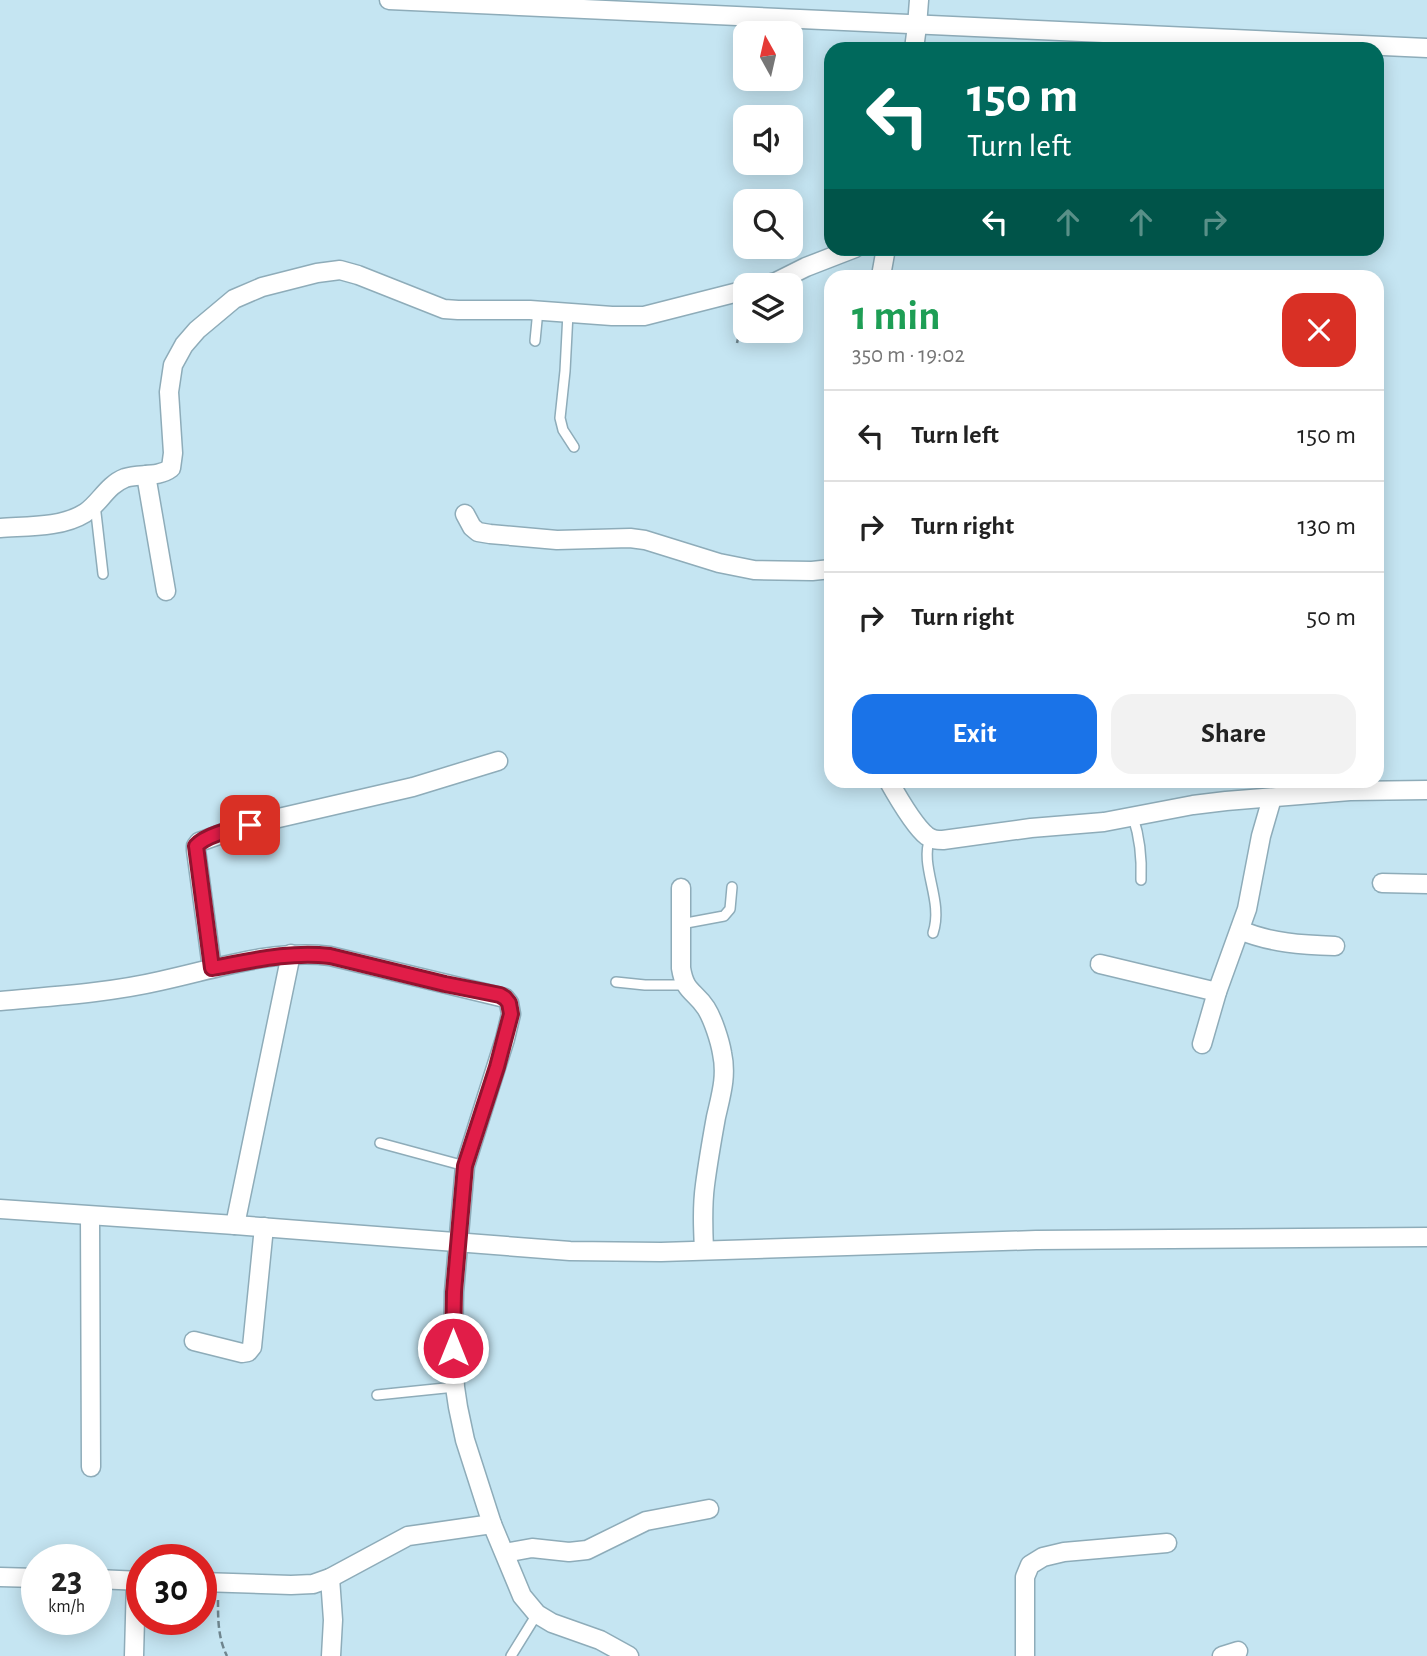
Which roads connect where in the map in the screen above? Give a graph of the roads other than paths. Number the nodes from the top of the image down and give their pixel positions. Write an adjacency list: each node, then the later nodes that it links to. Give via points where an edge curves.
1 (389, 0): 3 (street)
2 (919, 0): 3 (street)
3 (917, 26): 4 (street); 5 (street)
4 (915, 42)
5 (1288, 42)
6 (1384, 46): 7 (street)
7 (1427, 48)
8 (834, 256): 9 (street)
9 (794, 273)
10 (733, 293): 12 (street, via 644,316)
11 (538, 310): 12 (street); 13 (lane); 15 (street, via 444,309 340,271 317,272 253,291 219,310 184,345 173,365 169,392 172,468)
12 (568, 313): 14 (lane, via 560,418)
13 (535, 341)
14 (574, 447)
15 (146, 475): 16 (street, via 113,484); 21 (street)
16 (93, 506): 18 (street, via 72,519); 20 (lane)
17 (465, 514): 19 (street, via 478,532 490,534 581,541 629,538 754,570)
18 (0, 528)
19 (824, 570)
20 (103, 574)
21 (166, 591)
22 (498, 761): 39 (street, via 199,842 196,850)
23 (893, 788): 27 (street)
24 (1427, 790): 25 (street)
25 (1272, 798): 26 (street, via 1193,805); 34 (street)
26 (1133, 817): 27 (street); 28 (lane)
27 (930, 838): 35 (lane, via 927,853 937,915)
28 (1141, 880)
29 (1382, 883): 30 (street)
30 (1427, 884)
31 (732, 887): 33 (lane, via 730,909 724,916)
32 (681, 888): 33 (street)
33 (681, 923): 41 (street)
34 (1240, 930): 36 (street, via 1287,943); 42 (street)
35 (933, 933)
36 (1335, 946)
37 (291, 954): 39 (street); 46 (street, via 330,956 505,998 511,1014); 49 (street)
38 (1100, 964): 42 (street)
39 (212, 968): 43 (street, via 102,991)
40 (616, 982): 41 (lane)
41 (685, 985): 53 (street, via 706,1008 722,1051 725,1079 705,1186)
42 (1217, 992): 44 (street)
43 (0, 1000)
44 (1202, 1044)
45 (380, 1143): 46 (lane)
46 (465, 1166): 52 (street)
47 (0, 1209): 48 (street)
48 (90, 1216): 49 (street); 57 (street)
49 (235, 1225): 50 (street)
50 (264, 1227): 52 (street); 54 (street, via 253,1347 242,1353)
51 (1427, 1237): 53 (street, via 1076,1239)
52 (459, 1242): 53 (street, via 570,1251); 55 (street)
53 (704, 1250)
54 (194, 1341)
55 (455, 1387): 56 (lane); 59 (street)
56 (377, 1395)
57 (91, 1467)
58 (709, 1509): 61 (street, via 646,1521 587,1550 532,1548)
59 (492, 1524): 61 (street); 64 (street, via 408,1535)
60 (1167, 1543): 73 (street, via 1064,1552 1030,1565 1025,1577)
61 (505, 1553): 66 (street, via 522,1595)
62 (0, 1577): 63 (street)
63 (21, 1578)
64 (330, 1578): 65 (street, via 302,1585); 71 (street)
65 (217, 1583)
66 (537, 1614): 68 (street, via 600,1640); 72 (lane)
67 (135, 1635): 70 (street)
68 (618, 1653)
69 (1010, 1655): 73 (street)
70 (134, 1656)
71 (331, 1656)
72 (511, 1656)
73 (1023, 1656)

